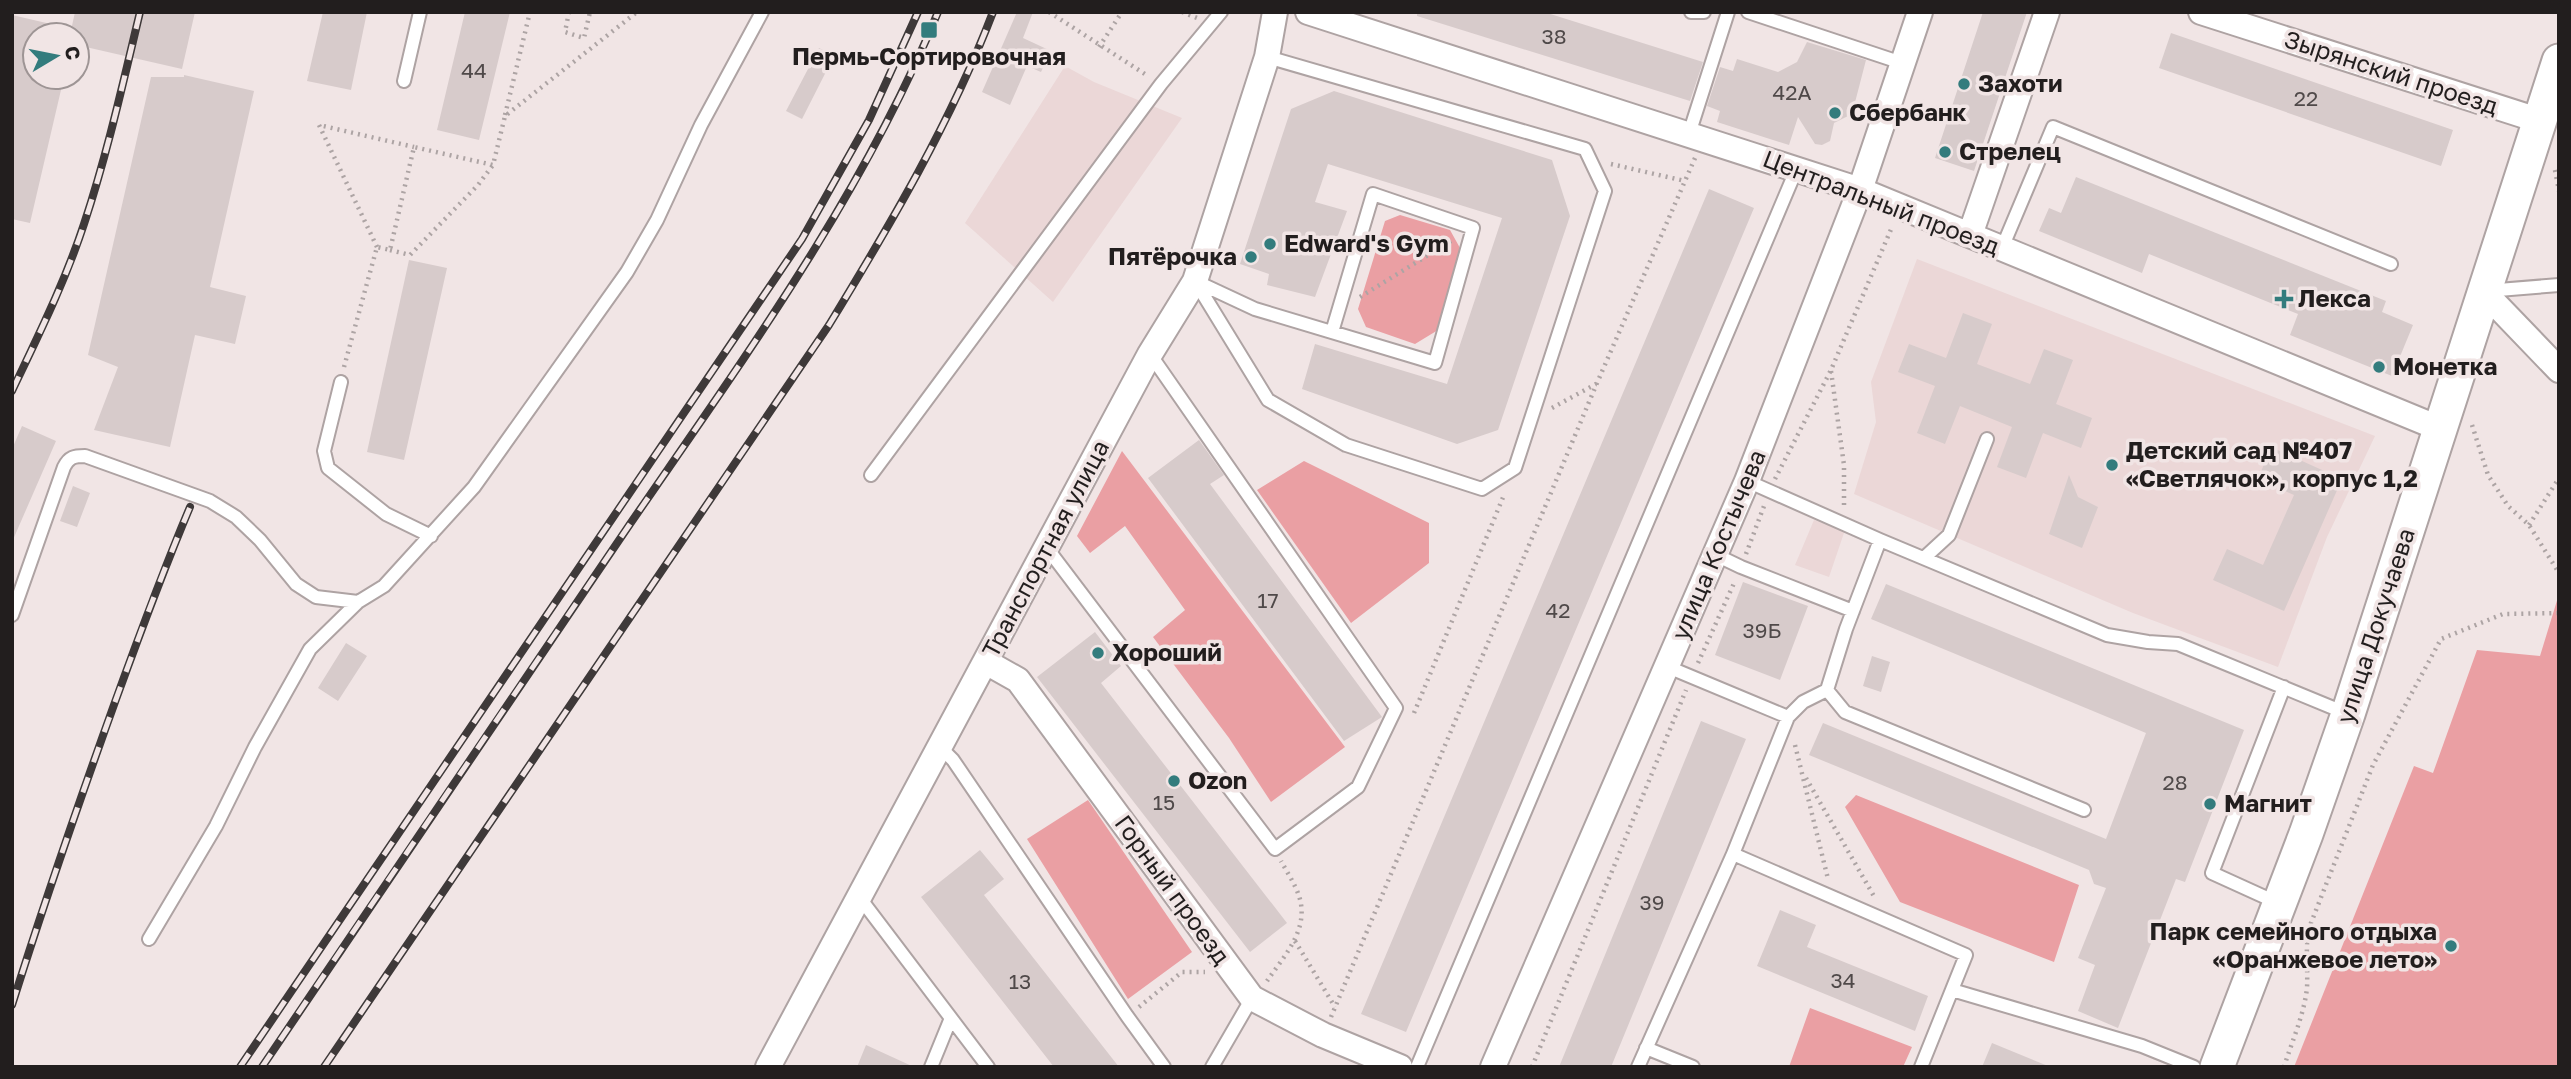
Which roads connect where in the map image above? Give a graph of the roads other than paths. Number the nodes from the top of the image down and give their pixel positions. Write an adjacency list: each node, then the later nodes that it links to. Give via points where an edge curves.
1 (419, 12): 16 (lane)
2 (762, 12): 35 (lane, via 627,272 474,487)
3 (1221, 12): 33 (lane, via 1161,84)
4 (1275, 12): 13 (street, Транспортная улица)
5 (1308, 12): 18 (street, Центральный проезд)
6 (1691, 12): 7 (lane)
7 (1704, 12)
8 (1728, 12): 18 (lane)
9 (1748, 12): 15 (lane)
10 (1920, 12): 15 (street, улица Костычева)
11 (2047, 12): 21 (street)
12 (2202, 12): 17 (street, Зырянский проезд)
13 (1268, 57): 24 (street, Транспортная улица); 24 (lane, via 1585,149 1605,191 1515,468 1482,489 1346,445 1268,400)
14 (2559, 61): 17 (main road, улица Докучаева)
15 (1902, 63): 20 (street, улица Костычева)
16 (404, 81)
17 (2541, 121): 26 (main road, улица Докучаева)
18 (1696, 136): 19 (street, Центральный проезд)
19 (1797, 169): 20 (street, Центральный проезд); 66 (lane)
20 (1860, 190): 21 (street, Центральный проезд); 34 (street, улица Костычева)
21 (1970, 235): 22 (street, Центральный проезд)
22 (2002, 248): 23 (lane, via 2053,127); 31 (street, Центральный проезд)
23 (2391, 264)
24 (1195, 281): 27 (lane, via 1255,309); 28 (street, Транспортная улица)
25 (2559, 285): 26 (lane)
26 (2484, 292): 29 (street); 31 (main road, улица Докучаева)
27 (1332, 332): 27 (lane, via 1435,363 1473,228 1373,194)
28 (1150, 354): 37 (street, Транспортная улица); 37 (lane, via 1396,708 1358,787 1275,849)
29 (2559, 370)
30 (341, 382): 35 (lane, via 324,452 328,468 386,514)
31 (2456, 427): 47 (main road, улица Докучаева)
32 (1987, 439): 39 (lane, via 1949,535)
33 (871, 475)
34 (1759, 485): 36 (lane); 38 (street, улица Костычева)
35 (431, 536): 40 (lane, via 384,586)
36 (1880, 540): 39 (lane); 41 (lane)
37 (1047, 548): 43 (street, Транспортная улица)
38 (1716, 555): 41 (lane); 44 (street, улица Костычева)
39 (1924, 558): 45 (lane, via 2107,635 2178,644)
40 (358, 603): 42 (lane, via 316,597 296,584 252,532 210,501 76,456 64,467); 54 (lane, via 310,649 216,826)
41 (1853, 611): 46 (lane)
42 (12, 615)
43 (986, 662): 49 (street, Транспортная улица); 56 (street, Горный проезд, via 1018,680)
44 (1668, 667): 48 (lane); 67 (street, улица Костычева)
45 (2284, 687): 47 (lane); 53 (lane, via 2212,873)
46 (1827, 690): 48 (lane, via 1803,702); 50 (lane, via 1844,712)
47 (2348, 714): 53 (main road, улица Докучаева)
48 (1788, 717): 51 (lane)
49 (941, 748): 52 (street, Транспортная улица); 63 (lane)
50 (2084, 810)
51 (1733, 854): 55 (lane, via 1966,955); 58 (lane)
52 (860, 898): 57 (lane); 60 (street, Транспортная улица)
53 (2280, 903): 71 (main road, улица Докучаева)
54 (149, 939)
55 (1952, 990): 59 (lane); 70 (lane, via 2142,1046)
56 (1252, 998): 64 (lane); 65 (street, Горный проезд, via 1323,1035)
57 (951, 1018): 61 (lane); 62 (lane)
58 (1646, 1048): 68 (lane); 69 (lane)
59 (1922, 1066)
60 (768, 1067)
61 (931, 1067)
62 (988, 1067)
63 (1164, 1067)
64 (1212, 1067)
65 (1400, 1067)
66 (1417, 1067)
67 (1493, 1067)
68 (1638, 1067)
69 (1693, 1067)
70 (2194, 1067)
71 (2217, 1067)

